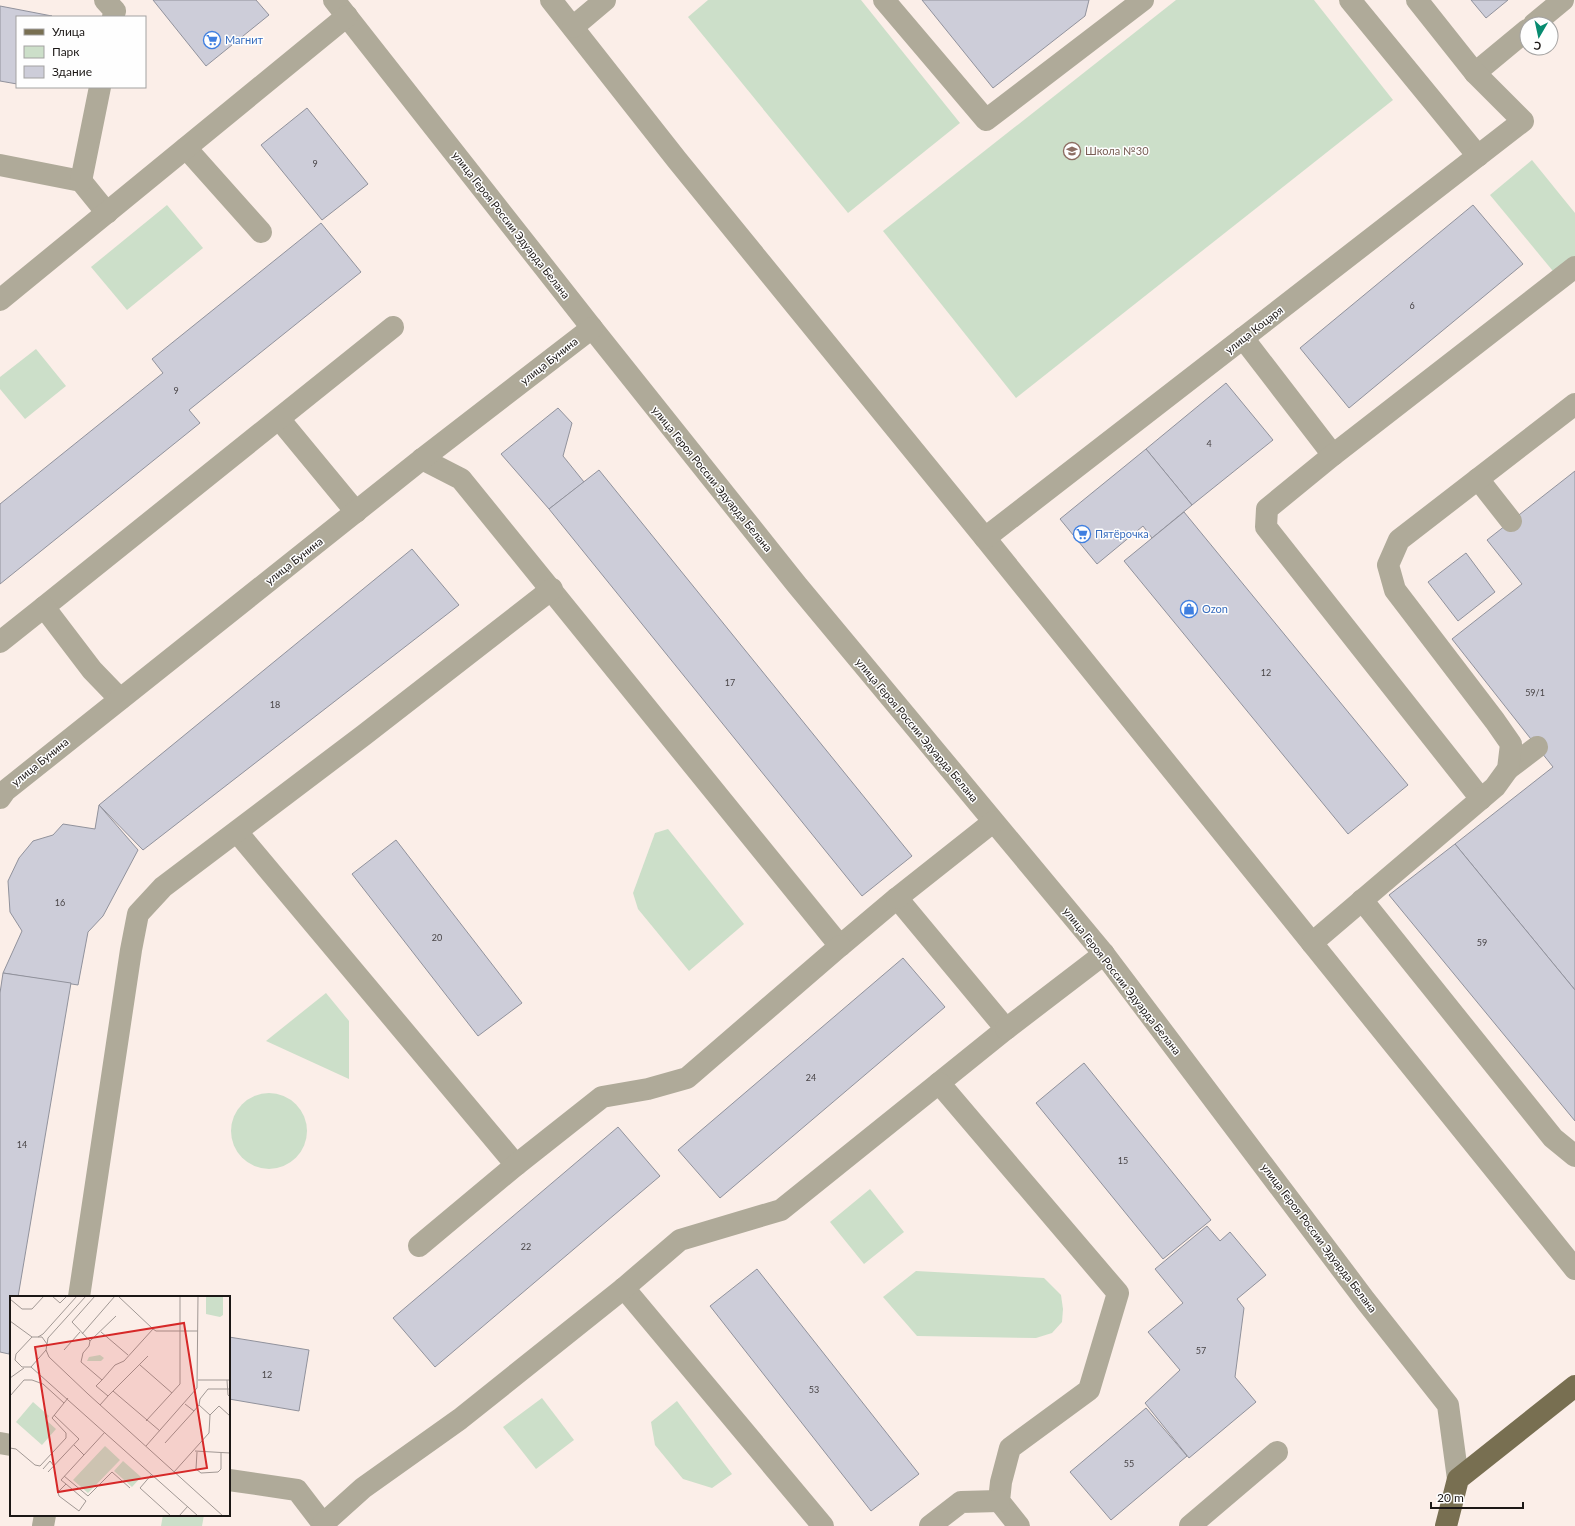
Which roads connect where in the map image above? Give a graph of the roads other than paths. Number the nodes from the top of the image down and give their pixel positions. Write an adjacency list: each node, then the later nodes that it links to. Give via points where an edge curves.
1 (105, 0): 10 (street, via 115,11)
2 (551, 0): 12 (street)
3 (605, 0): 12 (street)
4 (884, 0): 5 (street, via 986,120)
5 (1143, 0)
6 (1350, 0): 17 (street)
7 (1417, 0): 14 (street)
8 (1563, 0): 11 (street)
9 (340, 8): 16 (street); 25 (street, улица Героя России Эдуарда Белана)
10 (114, 16)
11 (1544, 16)
12 (572, 27): 34 (street)
13 (1519, 37): 14 (street)
14 (1475, 73): 17 (street, улица Коцаря, via 1523,121)
15 (100, 88): 19 (street)
16 (186, 148): 20 (street); 21 (street)
17 (1478, 156): 26 (street, улица Коцаря)
18 (0, 165): 19 (street)
19 (81, 181): 20 (street)
20 (107, 213): 23 (street)
21 (260, 232)
22 (1572, 276): 29 (street)
23 (0, 300)
24 (393, 327): 28 (street)
25 (592, 328): 30 (street, улица Бунина); 43 (street, улица Героя России Эдуарда Белана, via 796,585)
26 (1243, 338): 29 (street); 34 (street, улица Коцаря)
27 (1575, 404): 31 (street)
28 (280, 420): 32 (street); 36 (street)
29 (1332, 455): 42 (street, via 1267,509 1266,527)
30 (422, 459): 32 (street, улица Бунина); 35 (street, via 461,479)
31 (1478, 479): 33 (street); 40 (street, via 1399,540 1388,565 1395,590 1511,744)
32 (356, 512): 38 (street, улица Бунина)
33 (1511, 521)
34 (985, 538): 47 (street)
35 (552, 589): 44 (street); 48 (street)
36 (44, 607): 37 (street); 38 (street, via 92,670)
37 (0, 642)
38 (120, 699): 41 (street, улица Бунина, via 5,791)
39 (1537, 747): 40 (street)
40 (1508, 770): 42 (street, via 1495,787)
41 (0, 798)
42 (1481, 799): 46 (street)
43 (994, 822): 45 (street); 49 (street, улица Героя России Эдуарда Белана)
44 (236, 832): 53 (street); 57 (street, via 163,888 138,914)
45 (896, 898): 48 (street); 50 (street)
46 (1362, 900): 47 (street); 52 (street, via 1553,1138)
47 (1312, 943): 55 (street)
48 (840, 946): 53 (street, via 687,1078 648,1089 602,1097)
49 (1104, 954): 50 (street); 62 (street, улица Героя России Эдуарда Белана, via 1365,1300 1448,1405)
50 (1006, 1029): 51 (street)
51 (939, 1083): 56 (street, via 781,1210 680,1240); 64 (street, via 1118,1293 1089,1390 1010,1448 1001,1482)
52 (1575, 1156)
53 (516, 1165): 54 (street)
54 (419, 1246)
55 (1575, 1270)
56 (624, 1288): 66 (street, via 460,1419 363,1488); 68 (street)
57 (79, 1296)
58 (1575, 1386): 62 (main road)
59 (0, 1443): 60 (street)
60 (10, 1445)
61 (1276, 1452): 71 (street)
62 (1458, 1479): 72 (main road)
63 (230, 1480): 66 (street, via 297,1490)
64 (1000, 1501): 69 (street, via 961,1502); 70 (street)
65 (45, 1516): 67 (street)
66 (324, 1525)
67 (43, 1526)
68 (823, 1526)
69 (930, 1526)
70 (1019, 1526)
71 (1190, 1526)
72 (1446, 1526)

